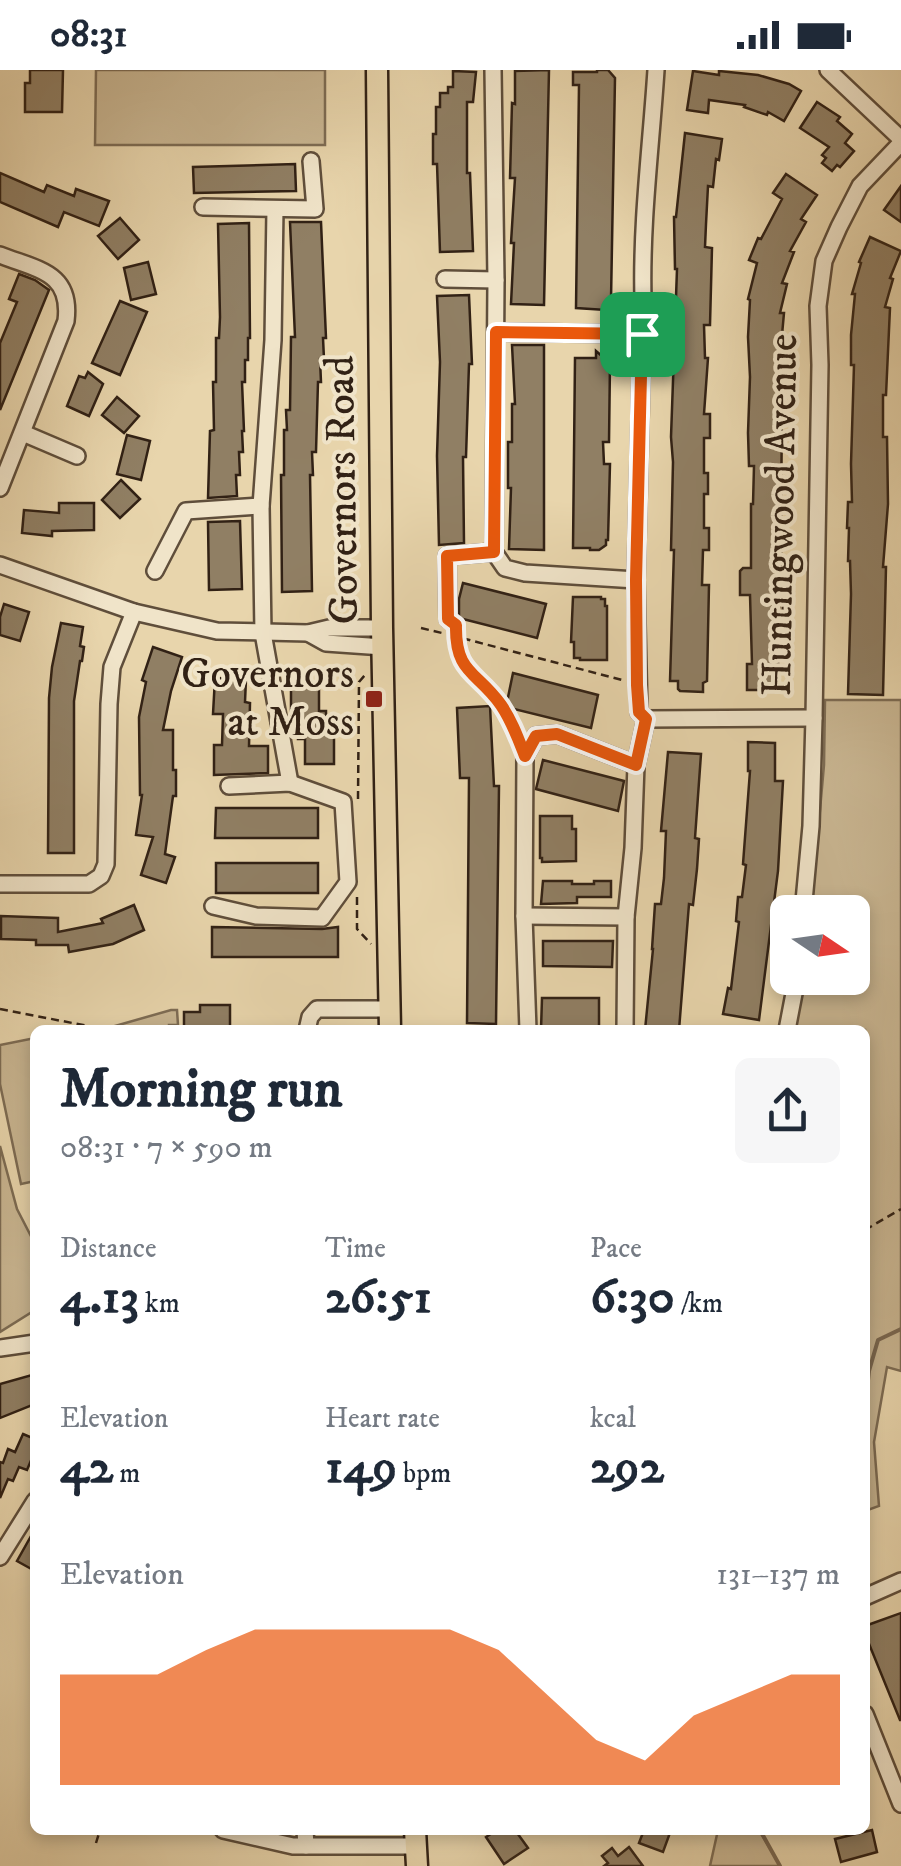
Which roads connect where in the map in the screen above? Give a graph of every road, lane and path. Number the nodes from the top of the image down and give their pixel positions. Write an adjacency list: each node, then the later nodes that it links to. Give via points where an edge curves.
1 (377, 70): 27 (main road, Governors Road)
2 (494, 70): 11 (street)
3 (656, 70): 13 (street)
4 (828, 70): 5 (street)
5 (901, 141): 30 (street, Huntingwood Avenue, via 860,186 824,261 818,306)
6 (311, 162): 8 (street, via 315,209)
7 (202, 208): 8 (street)
8 (275, 209): 17 (street)
9 (0, 255): 14 (street, via 49,275 63,287 68,304)
10 (445, 279): 11 (street)
11 (496, 280): 12 (street)
12 (496, 332): 13 (street); 18 (street)
13 (642, 334): 21 (street)
14 (23, 433): 15 (street); 16 (street)
15 (76, 456)
16 (0, 488)
17 (261, 506): 20 (street, via 186,511); 25 (street)
18 (494, 552): 21 (street, via 505,568 525,573); 23 (street, via 447,556)
19 (0, 565): 22 (street)
20 (155, 571)
21 (636, 580): 31 (street, via 637,685)
22 (134, 612): 25 (street, via 217,631); 37 (street, via 112,667 101,876 89,884)
23 (448, 619): 26 (path)
24 (421, 628): 26 (path)
25 (263, 633): 27 (street, via 308,633 326,643); 34 (street)
26 (456, 636): 29 (path); 32 (path, via 460,661 499,702)
27 (382, 637): 46 (main road, Governors Road)
28 (371, 668): 36 (path, via 359,682)
29 (627, 681)
30 (814, 718): 31 (street); 39 (street, Huntingwood Avenue)
31 (646, 719): 33 (street)
32 (525, 756): 33 (street, via 536,736 557,734); 41 (street)
33 (636, 765): 42 (street)
34 (290, 783): 35 (street); 40 (street, via 343,802 348,882 322,918 256,916)
35 (229, 786)
36 (358, 796)
37 (0, 884)
38 (358, 891): 43 (path, via 357,929)
39 (805, 895)
40 (213, 906)
41 (524, 916): 42 (street); 49 (street)
42 (626, 918): 50 (street)
43 (372, 944)
44 (794, 995): 51 (street)
45 (0, 1009): 47 (path)
46 (390, 1019): 48 (street, via 317,1009)
47 (83, 1025)
48 (308, 1025)
49 (528, 1025)
50 (625, 1025)
51 (788, 1025)
52 (901, 1210): 53 (path)
53 (870, 1227)
54 (30, 1344): 55 (street)
55 (0, 1348)
56 (30, 1509): 57 (street)
57 (0, 1558)
58 (901, 1581): 59 (street)
59 (870, 1595)
60 (870, 1723): 61 (street)
61 (896, 1772): 62 (street)
62 (901, 1804)
63 (98, 1835): 66 (path)
64 (246, 1835): 65 (street, via 293,1846)
65 (306, 1838): 67 (street)
66 (96, 1843)
67 (416, 1847)

